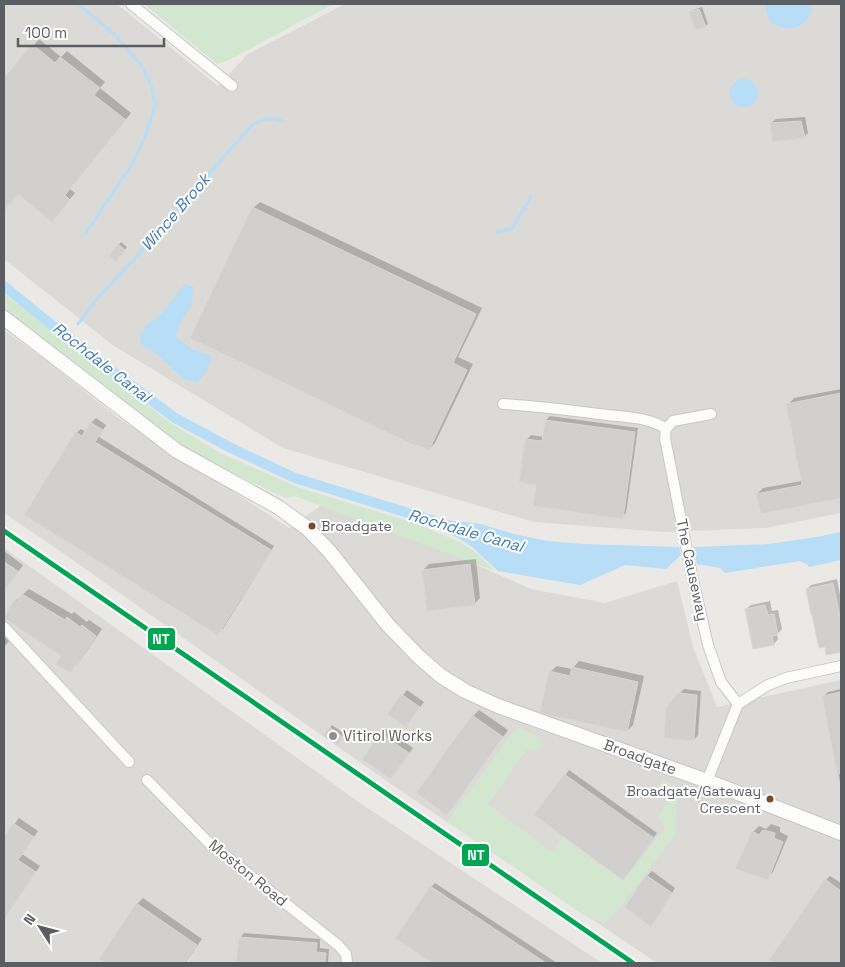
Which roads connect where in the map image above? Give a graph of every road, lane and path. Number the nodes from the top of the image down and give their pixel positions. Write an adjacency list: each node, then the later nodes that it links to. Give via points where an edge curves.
1 (131, 4): 2 (street)
2 (232, 86)
3 (4, 318): 12 (street, Broadgate, via 177,451 278,507 306,528 330,552 388,625 441,676 498,706)
4 (503, 404): 6 (street, via 630,418)
5 (711, 414): 6 (street, via 673,421)
6 (666, 429): 9 (street, The Causeway, via 665,438 708,645 721,682)
7 (4, 628): 10 (street)
8 (841, 666): 9 (street, via 786,678)
9 (738, 704): 12 (street)
10 (129, 762)
11 (147, 780): 14 (street, Moston Road, via 207,841 338,945 346,954)
12 (707, 781): 13 (street, Broadgate)
13 (841, 833)
14 (347, 963)

